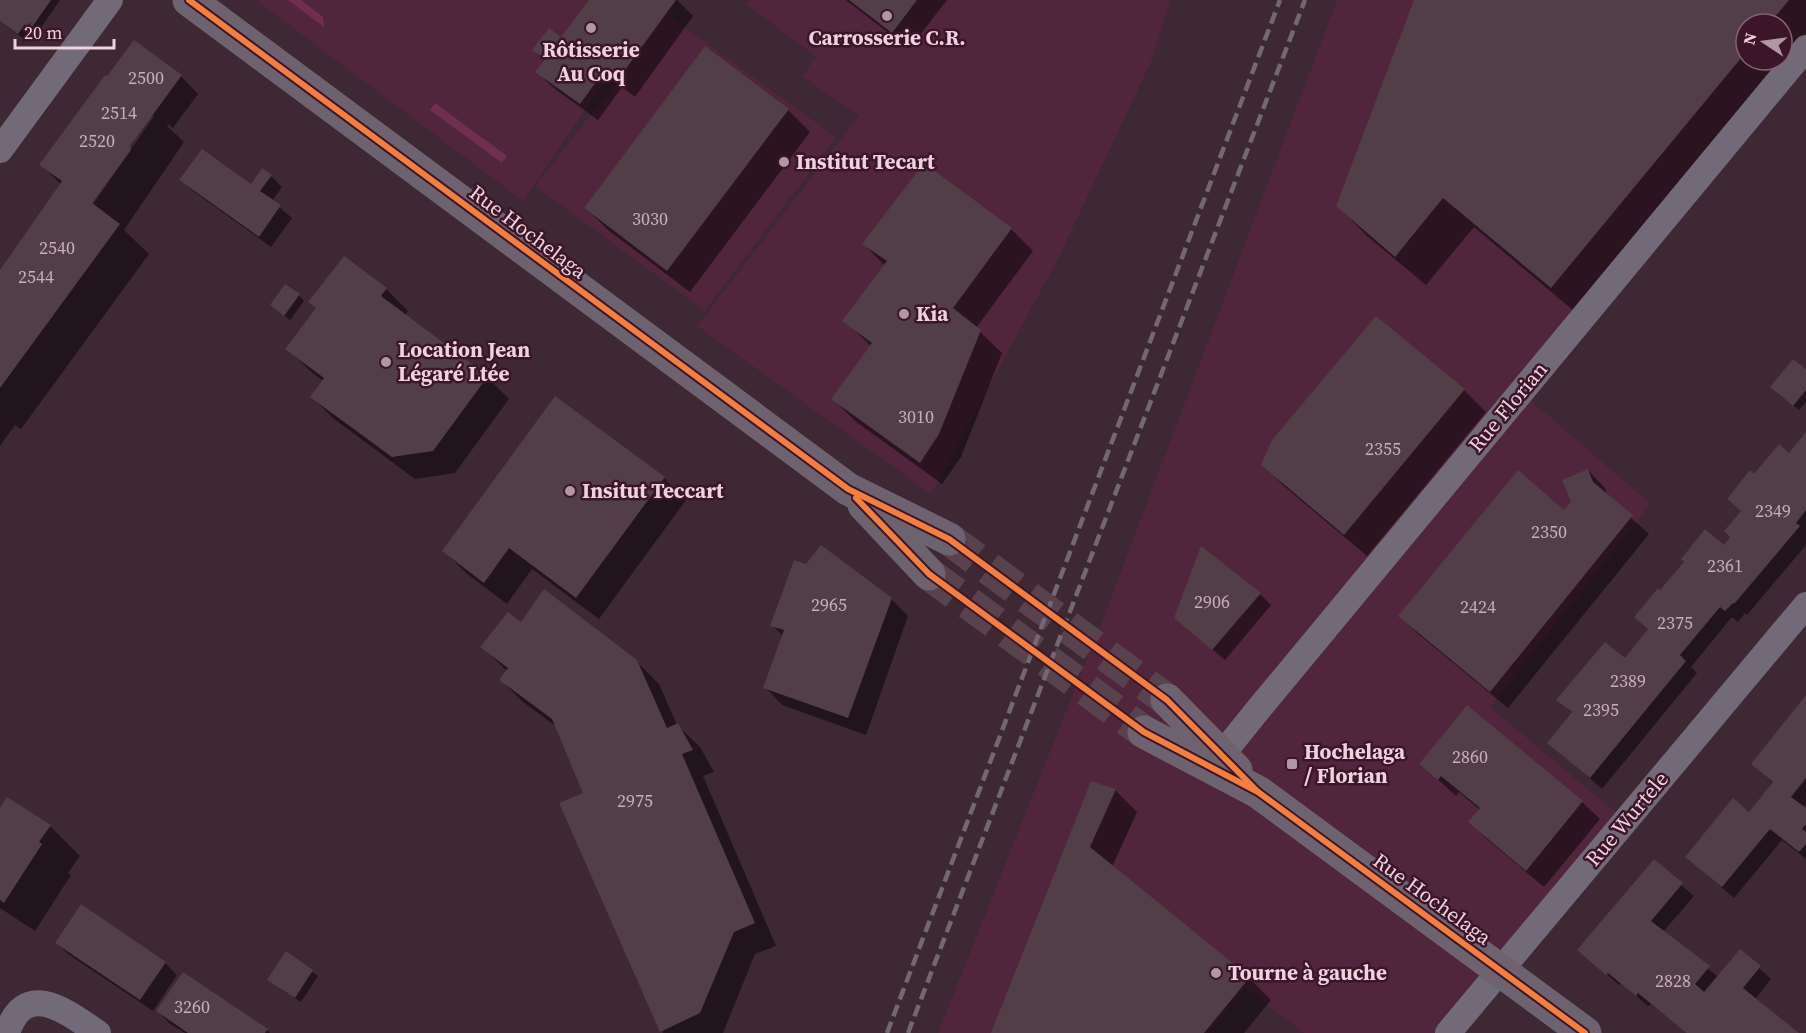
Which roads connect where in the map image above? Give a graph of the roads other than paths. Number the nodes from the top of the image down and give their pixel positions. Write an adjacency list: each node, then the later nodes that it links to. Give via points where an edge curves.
1 (110, 0): 4 (street)
2 (189, 0): 5 (street, Rue Hochelaga)
3 (1806, 48): 11 (street, Rue Florian)
4 (0, 150)
5 (848, 489): 6 (street, Rue Hochelaga); 7 (street, Rue Hochelaga)
6 (948, 539)
7 (929, 574)
8 (1806, 605): 12 (street, Rue Wurtele)
9 (1167, 700): 11 (street, Rue Hochelaga)
10 (1144, 732): 11 (street, Rue Hochelaga)
11 (1217, 761): 12 (street, Rue Hochelaga)
12 (1501, 971): 15 (street, Rue Wurtele); 16 (street, Rue Hochelaga)
13 (7, 1033): 14 (street, via 12,1019 34,1002 66,1012)
14 (98, 1033)
15 (1448, 1033)
16 (1585, 1033)

